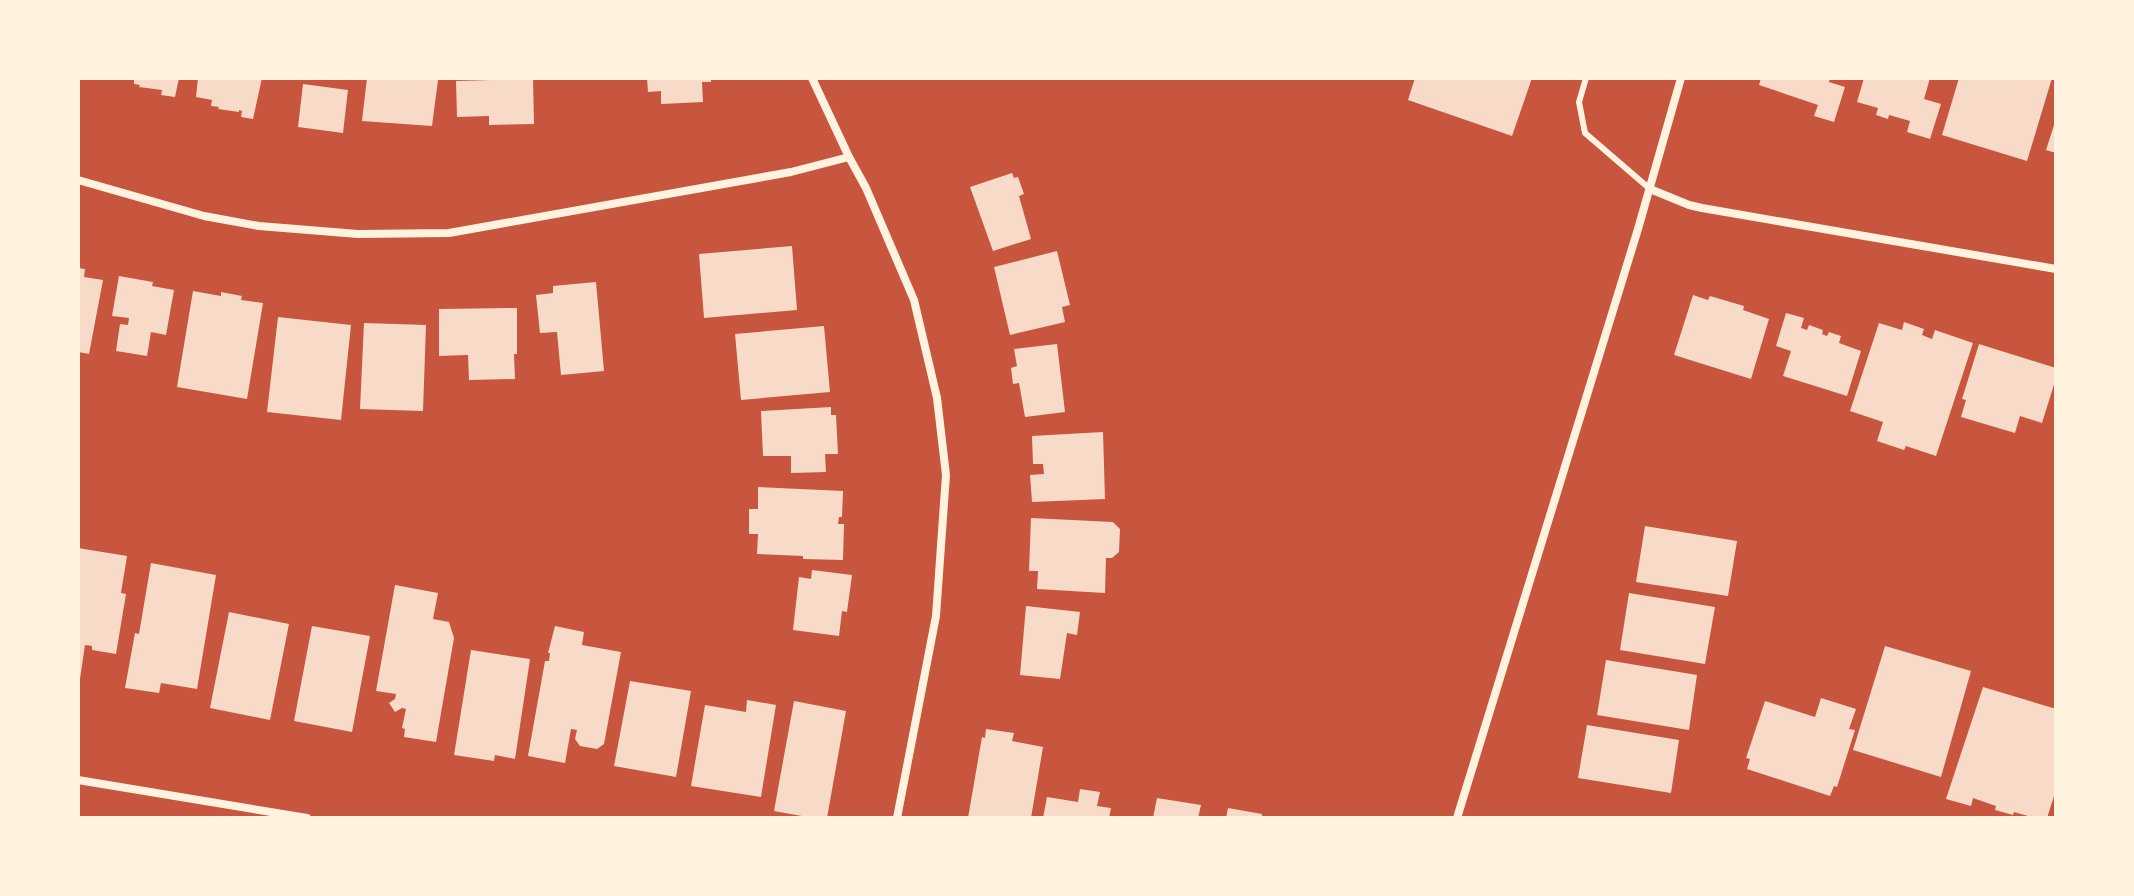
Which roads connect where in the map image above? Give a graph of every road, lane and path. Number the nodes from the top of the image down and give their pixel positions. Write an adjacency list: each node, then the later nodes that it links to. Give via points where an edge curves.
1 (812, 78): 4 (street)
2 (1586, 78): 6 (lane, via 1579,102 1585,133)
3 (1681, 78): 6 (street)
4 (849, 157): 5 (street, via 449,233 358,234 259,226); 10 (street, via 914,300 937,398 946,475 936,616)
5 (78, 180)
6 (1650, 189): 7 (street, via 1702,208); 11 (street)
7 (2056, 269)
8 (78, 780): 9 (street)
9 (307, 818)
10 (897, 818)
11 (1457, 818)

